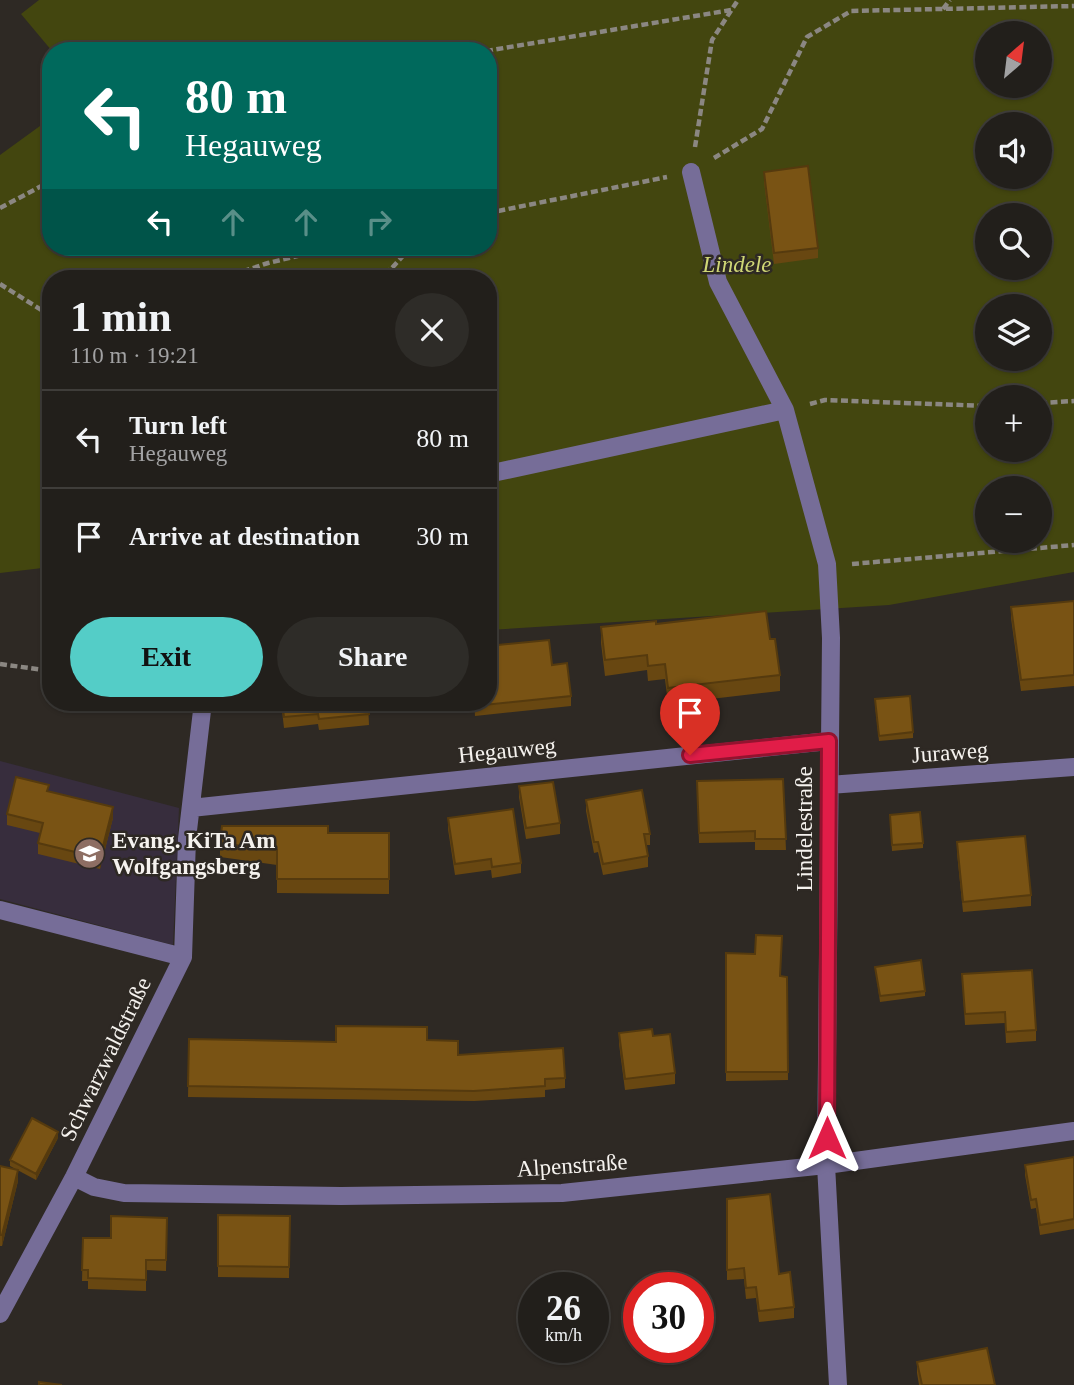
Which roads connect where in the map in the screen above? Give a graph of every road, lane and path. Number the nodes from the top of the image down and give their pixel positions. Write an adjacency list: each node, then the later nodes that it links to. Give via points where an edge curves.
1 (738, 0): 5 (path)
2 (950, 0): 4 (path)
3 (1074, 6): 4 (path)
4 (943, 9): 7 (path, via 851,11 807,37 761,129)
5 (731, 10): 6 (path); 7 (path, via 712,40)
6 (497, 49)
7 (691, 172): 10 (path); 20 (street, Lindelestraße, via 718,282)
8 (42, 186): 9 (path)
9 (0, 208)
10 (497, 211)
11 (297, 256): 13 (path)
12 (403, 256): 14 (path)
13 (247, 270)
14 (391, 270)
15 (0, 284): 16 (path)
16 (42, 310)
17 (1074, 401): 18 (path)
18 (1052, 402)
19 (975, 405): 20 (path, via 825,400)
20 (785, 410): 21 (street); 23 (street, Lindelestraße)
21 (497, 472)
22 (1074, 545): 23 (path)
23 (827, 564): 27 (street, Lindelestraße)
24 (0, 664): 25 (path)
25 (42, 670)
26 (202, 711): 30 (street, Schwarzwaldstraße)
27 (829, 741): 29 (street, Lindelestraße); 30 (street, Hegauweg)
28 (1074, 767): 29 (street, Juraweg)
29 (829, 785): 34 (street, Lindelestraße)
30 (191, 808): 32 (street, Schwarzwaldstraße)
31 (0, 910): 32 (street)
32 (183, 957): 35 (street, Schwarzwaldstraße)
33 (1074, 1131): 34 (street, Alpenstraße)
34 (826, 1165): 35 (street, Alpenstraße, via 562,1194 124,1193); 37 (street, Lindelestraße)
35 (74, 1177): 36 (street, Schwarzwaldstraße)
36 (0, 1314)
37 (838, 1385)

